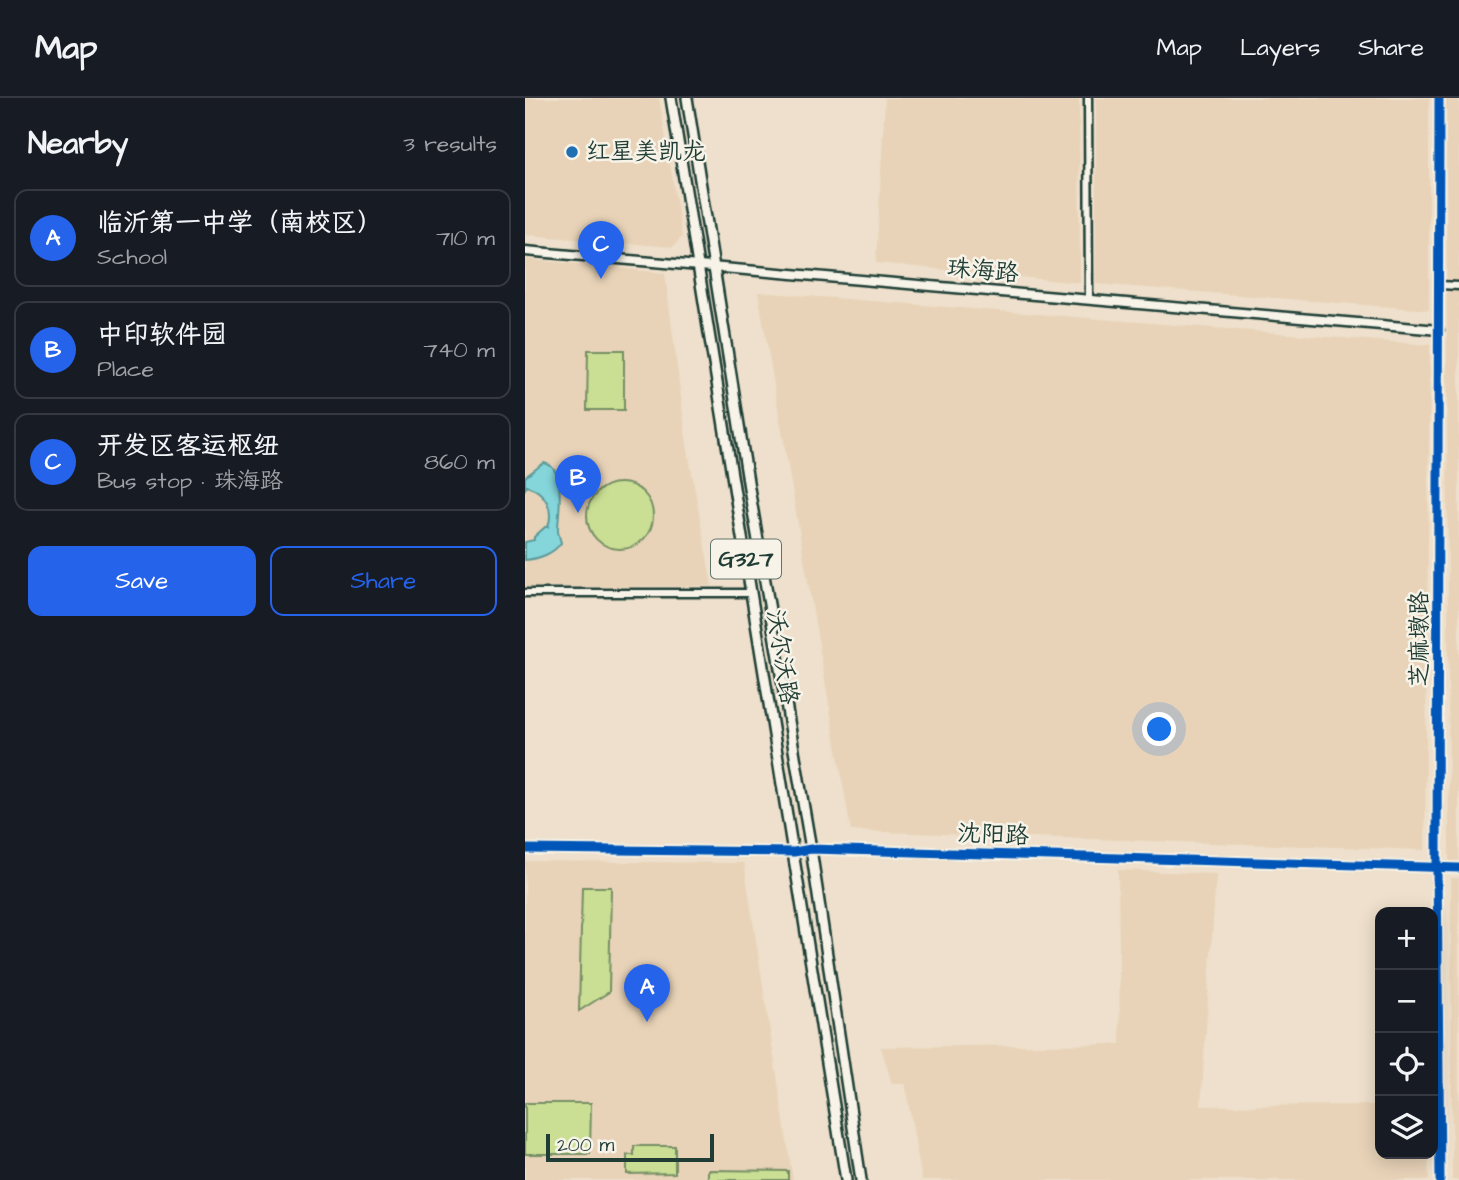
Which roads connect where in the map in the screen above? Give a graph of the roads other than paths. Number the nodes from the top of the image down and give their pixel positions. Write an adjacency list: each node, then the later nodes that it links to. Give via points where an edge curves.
1 (671, 98): 6 (highway, 沃尔沃路 / G327)
2 (687, 98): 7 (highway, 沃尔沃路 / G327)
3 (1089, 98): 10 (street)
4 (1439, 98): 8 (street, 芝麻墩路)
5 (525, 251): 6 (main road, 珠海路)
6 (699, 266): 7 (main road, 珠海路); 13 (highway, 沃尔沃路 / G327)
7 (715, 267): 10 (main road, 珠海路); 15 (highway, 沃尔沃路 / G327)
8 (1440, 285): 9 (street); 11 (street, 芝麻墩路)
9 (1459, 286)
10 (1089, 300): 11 (main road, 珠海路)
11 (1439, 330): 17 (street, 芝麻墩路)
12 (525, 593): 13 (street)
13 (752, 593): 16 (highway, 沃尔沃路 / G327)
14 (525, 849): 16 (street, 沈阳路)
15 (811, 849): 16 (street, 沈阳路); 17 (street, 沈阳路); 20 (highway, 沃尔沃路 / G327)
16 (794, 852): 19 (highway, 沃尔沃路 / G327)
17 (1437, 868): 18 (street, 沈阳路); 21 (street, 芝麻墩路)
18 (1459, 868)
19 (846, 1180)
20 (860, 1180)
21 (1440, 1180)

